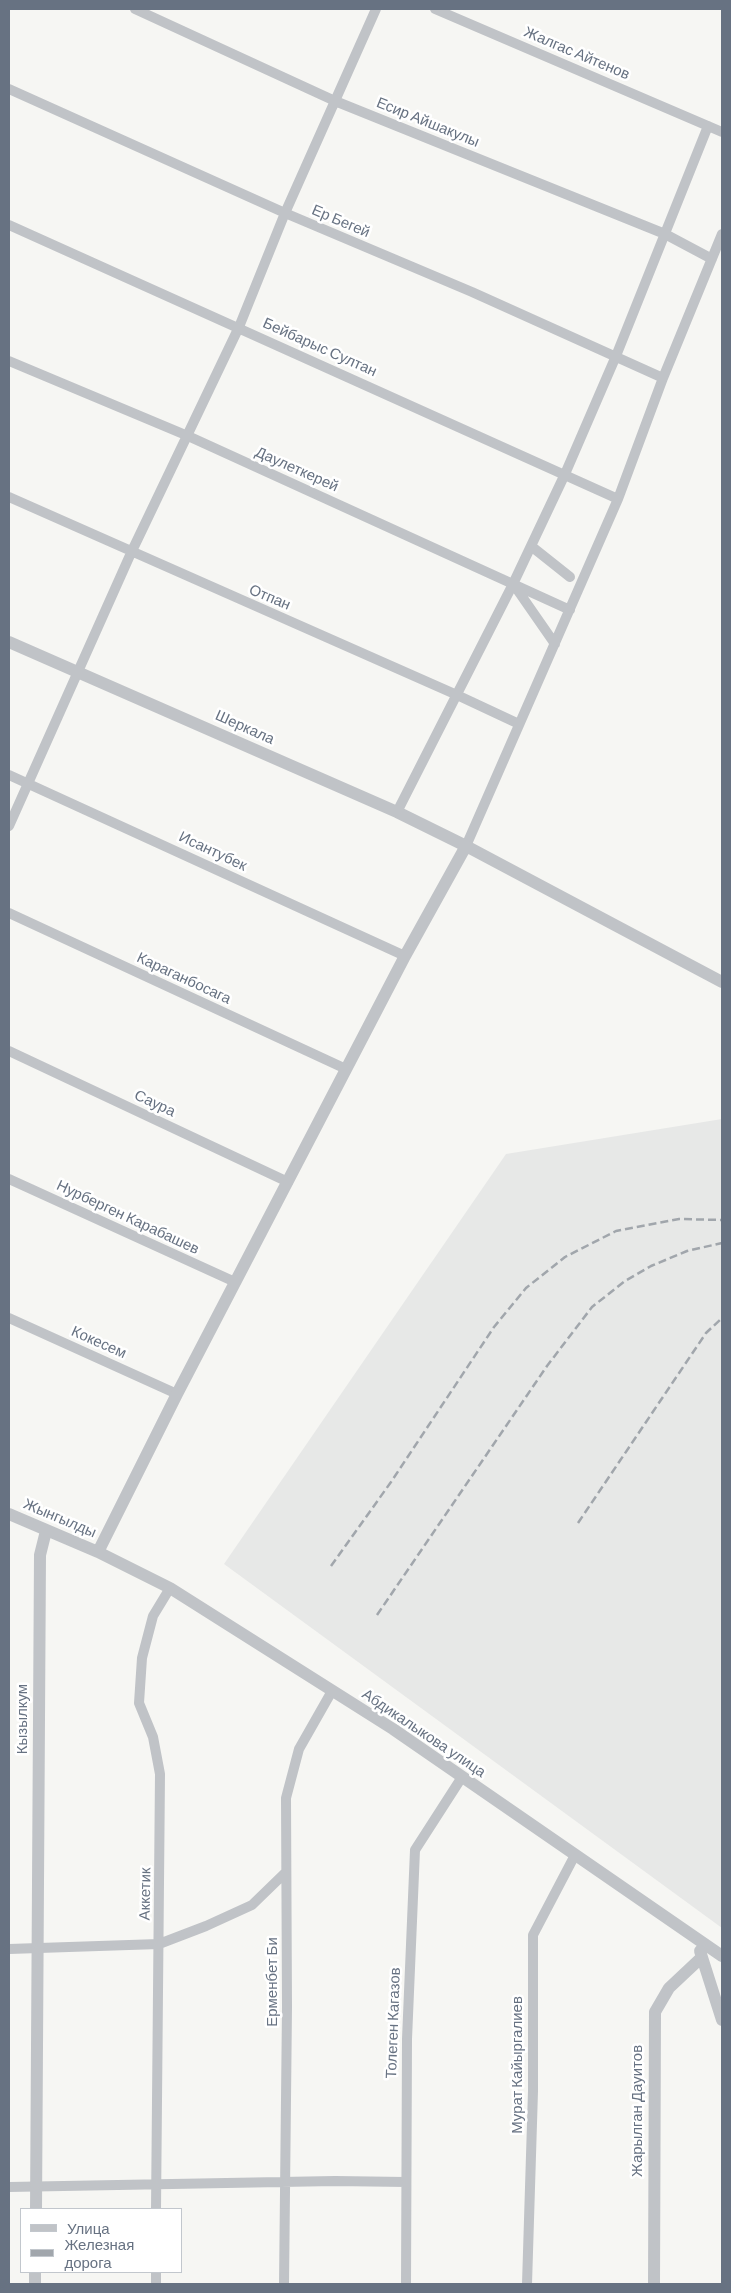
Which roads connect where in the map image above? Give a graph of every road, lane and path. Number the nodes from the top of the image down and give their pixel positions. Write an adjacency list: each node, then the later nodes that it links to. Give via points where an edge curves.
1 (135, 9): 5 (street, Есир Айшакулы)
2 (376, 9): 5 (street)
3 (435, 9): 6 (street, Жалгас Айтенов)
4 (9, 89): 8 (street, Ер Бегей)
5 (335, 101): 8 (street); 10 (street, Есир Айшакулы)
6 (708, 126): 7 (street, Жалгас Айтенов); 10 (street)
7 (722, 132)
8 (285, 213): 13 (street); 14 (street, Ер Бегей)
9 (9, 224): 13 (street, Бейбарыс Султан)
10 (665, 234): 12 (street, Есир Айшакулы); 14 (street)
11 (722, 234): 12 (street)
12 (712, 259): 16 (street)
13 (239, 327): 17 (street); 18 (street, Бейбарыс Султан)
14 (616, 356): 16 (street, Ер Бегей); 18 (street)
15 (9, 361): 17 (street, Даулеткерей)
16 (663, 378): 20 (street)
17 (188, 436): 22 (street); 24 (street, Даулеткерей)
18 (565, 474): 20 (street, Бейбарыс Султан); 21 (street)
19 (9, 498): 22 (street, Отпан)
20 (618, 499): 25 (street)
21 (531, 546): 23 (street); 24 (street)
22 (131, 553): 28 (street); 29 (street, Отпан)
23 (570, 577)
24 (513, 584): 25 (street, Даулеткерей); 27 (street); 29 (street)
25 (570, 610): 27 (street)
26 (9, 642): 28 (street, Шеркала)
27 (555, 644): 30 (street)
28 (78, 672): 32 (street); 33 (street, Шеркала)
29 (457, 694): 30 (street, Отпан); 33 (street)
30 (519, 724): 35 (street)
31 (9, 775): 32 (street, Исантубек)
32 (28, 783): 34 (street); 37 (street, Исантубек)
33 (397, 812): 35 (street, Шеркала)
34 (9, 826)
35 (466, 846): 37 (street); 38 (street, Шеркала)
36 (9, 913): 40 (street, Караганбосага)
37 (405, 956): 40 (street)
38 (722, 982)
39 (9, 1051): 42 (street, Саура)
40 (346, 1069): 42 (street)
41 (9, 1179): 43 (street, Нурберген Карабашев)
42 (288, 1182): 43 (street)
43 (235, 1282): 45 (street)
44 (9, 1318): 45 (street, Кокесем)
45 (177, 1394): 48 (street)
46 (9, 1514): 47 (street, Жынгылды)
47 (46, 1530): 48 (street, Жынгылды); 57 (street, Кызылкум, via 40,1555)
48 (98, 1552): 49 (street, Абдикалыкова улица)
49 (170, 1588): 50 (street, Абдикалыкова улица); 55 (street, Аккетик, via 153,1616 142,1658 139,1703 153,1737 160,1774)
50 (332, 1691): 51 (street, Абдикалыкова улица); 53 (street, Ерменбет Би, via 299,1749 286,1798)
51 (462, 1777): 52 (street, Абдикалыкова улица); 61 (street, Толеген Кагазов, via 415,1850 407,2039)
52 (575, 1855): 54 (street, Абдикалыкова улица); 70 (street, Мурат Кайыргалиев, via 533,1935 533,2090)
53 (286, 1872): 55 (street, via 252,1905); 62 (street, Ерменбет Би, via 288,2007)
54 (696, 1938): 58 (street, Абдикалыкова улица); 59 (street)
55 (159, 1944): 57 (street); 63 (street, Аккетик)
56 (9, 1949): 57 (street)
57 (37, 1949): 65 (street, Кызылкум)
58 (722, 1956)
59 (702, 1957): 60 (street); 71 (street, Жарылган Дауитов, via 669,1988 655,2012)
60 (722, 2020)
61 (406, 2182): 62 (street); 69 (street, Толеген Кагазов)
62 (284, 2183): 63 (street); 68 (street, Ерменбет Би)
63 (156, 2185): 65 (street); 67 (street, Аккетик)
64 (9, 2187): 65 (street)
65 (37, 2187): 66 (street, Кызылкум)
66 (36, 2208)
67 (156, 2208)
68 (284, 2284)
69 (406, 2284)
70 (527, 2284)
71 (654, 2284)

